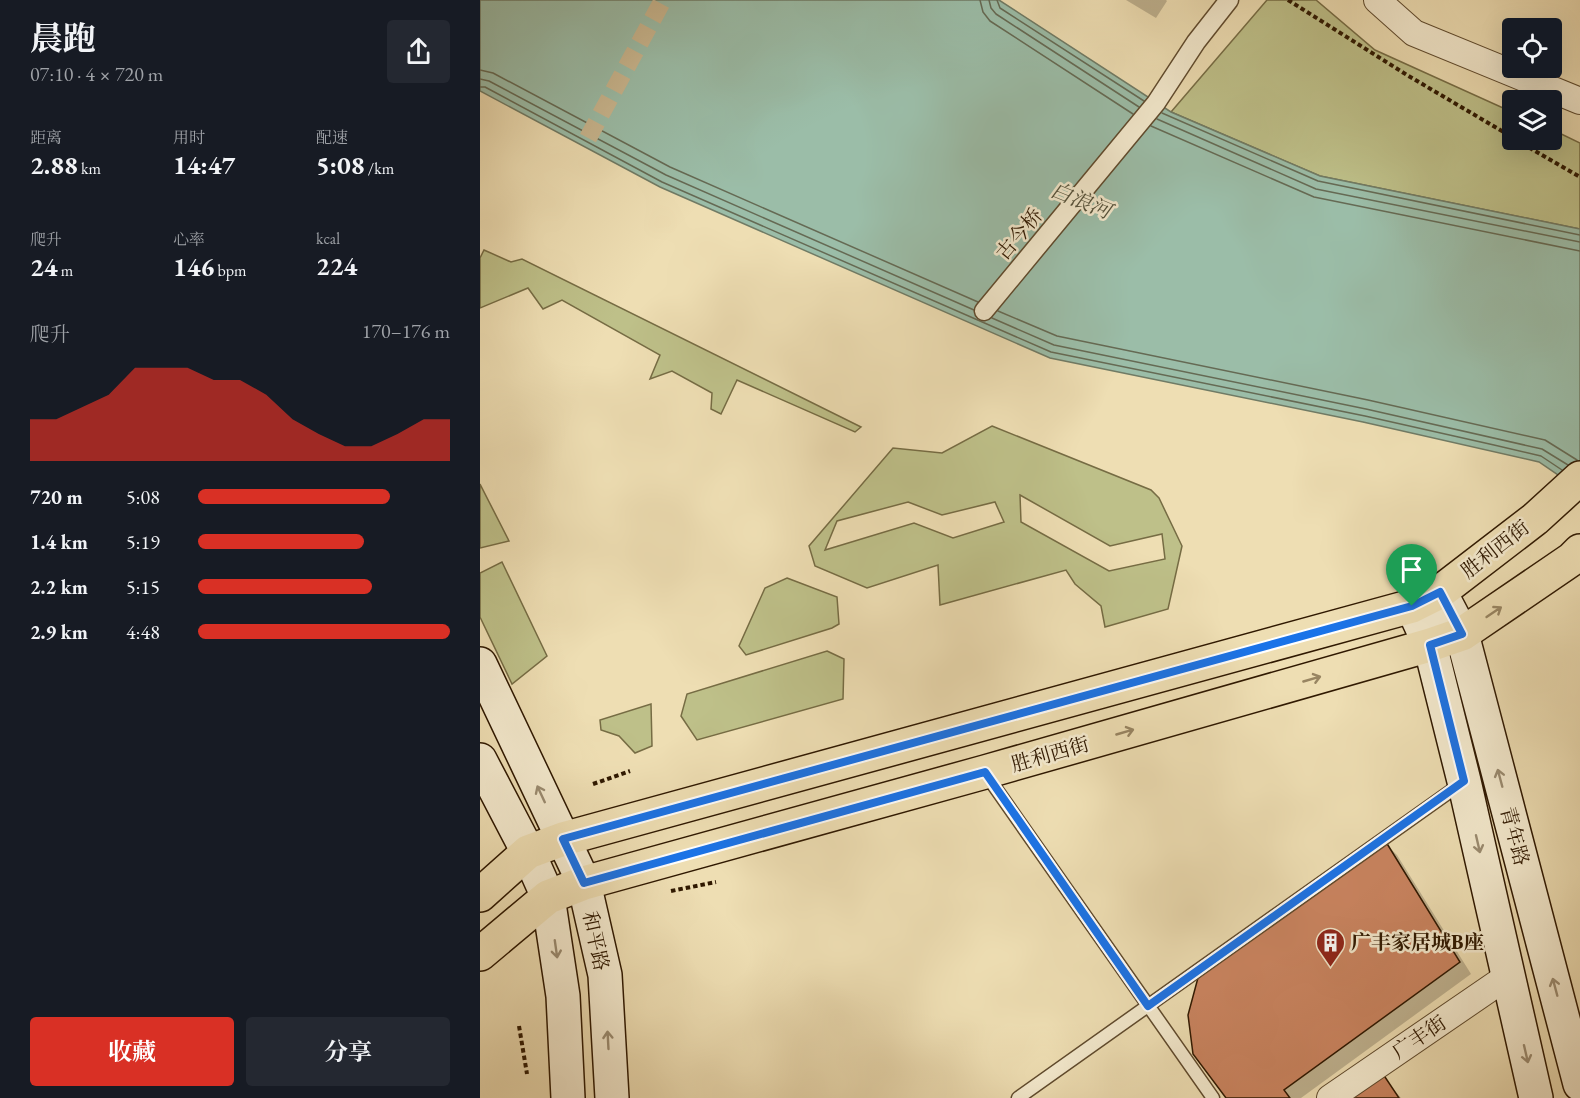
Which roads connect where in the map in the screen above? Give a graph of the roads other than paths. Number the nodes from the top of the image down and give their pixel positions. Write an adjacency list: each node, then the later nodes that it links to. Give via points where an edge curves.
1 (1229, 0): 4 (street, 古今桥, via 1156,103)
2 (1377, 0): 3 (street, via 1413,33)
3 (1580, 101)
4 (984, 311)
5 (1580, 478): 7 (main road, 胜利西街, via 1535,519)
6 (1576, 555): 8 (main road, 胜利西街, one-way to 6)
7 (1426, 599): 8 (main road, 青年路); 9 (main road, 青年路); 14 (main road, 胜利西街)
8 (1462, 634): 9 (main road, 胜利西街); 22 (main road, 青年路, one-way to 8)
9 (1430, 645): 12 (main road, 胜利西街, one-way to 9); 13 (main road, 青年路)
10 (480, 664): 14 (main road, 和平路, one-way to 10)
11 (480, 760): 15 (main road, 和平路)
12 (985, 772): 16 (main road, 胜利西街); 21 (lane)
13 (1464, 781): 20 (main road, 青年路, one-way to 20); 21 (lane)
14 (563, 839): 15 (main road, 胜利西街); 16 (main road, 和平路)
15 (528, 852): 17 (main road, 胜利西街); 18 (main road, 和平路)
16 (584, 883): 18 (main road, 胜利西街); 24 (main road, 和平路, one-way to 16, via 604,975)
17 (480, 894)
18 (548, 897): 19 (main road, 胜利西街); 23 (main road, 和平路, one-way to 23, via 563,996)
19 (480, 954)
20 (1508, 976): 27 (street, 广丰街); 28 (main road, 青年路, one-way to 28)
21 (1148, 1006): 25 (lane); 26 (lane)
22 (1580, 1084)
23 (568, 1098)
24 (612, 1098)
25 (1018, 1098)
26 (1213, 1098)
27 (1330, 1098)
28 (1536, 1098)

